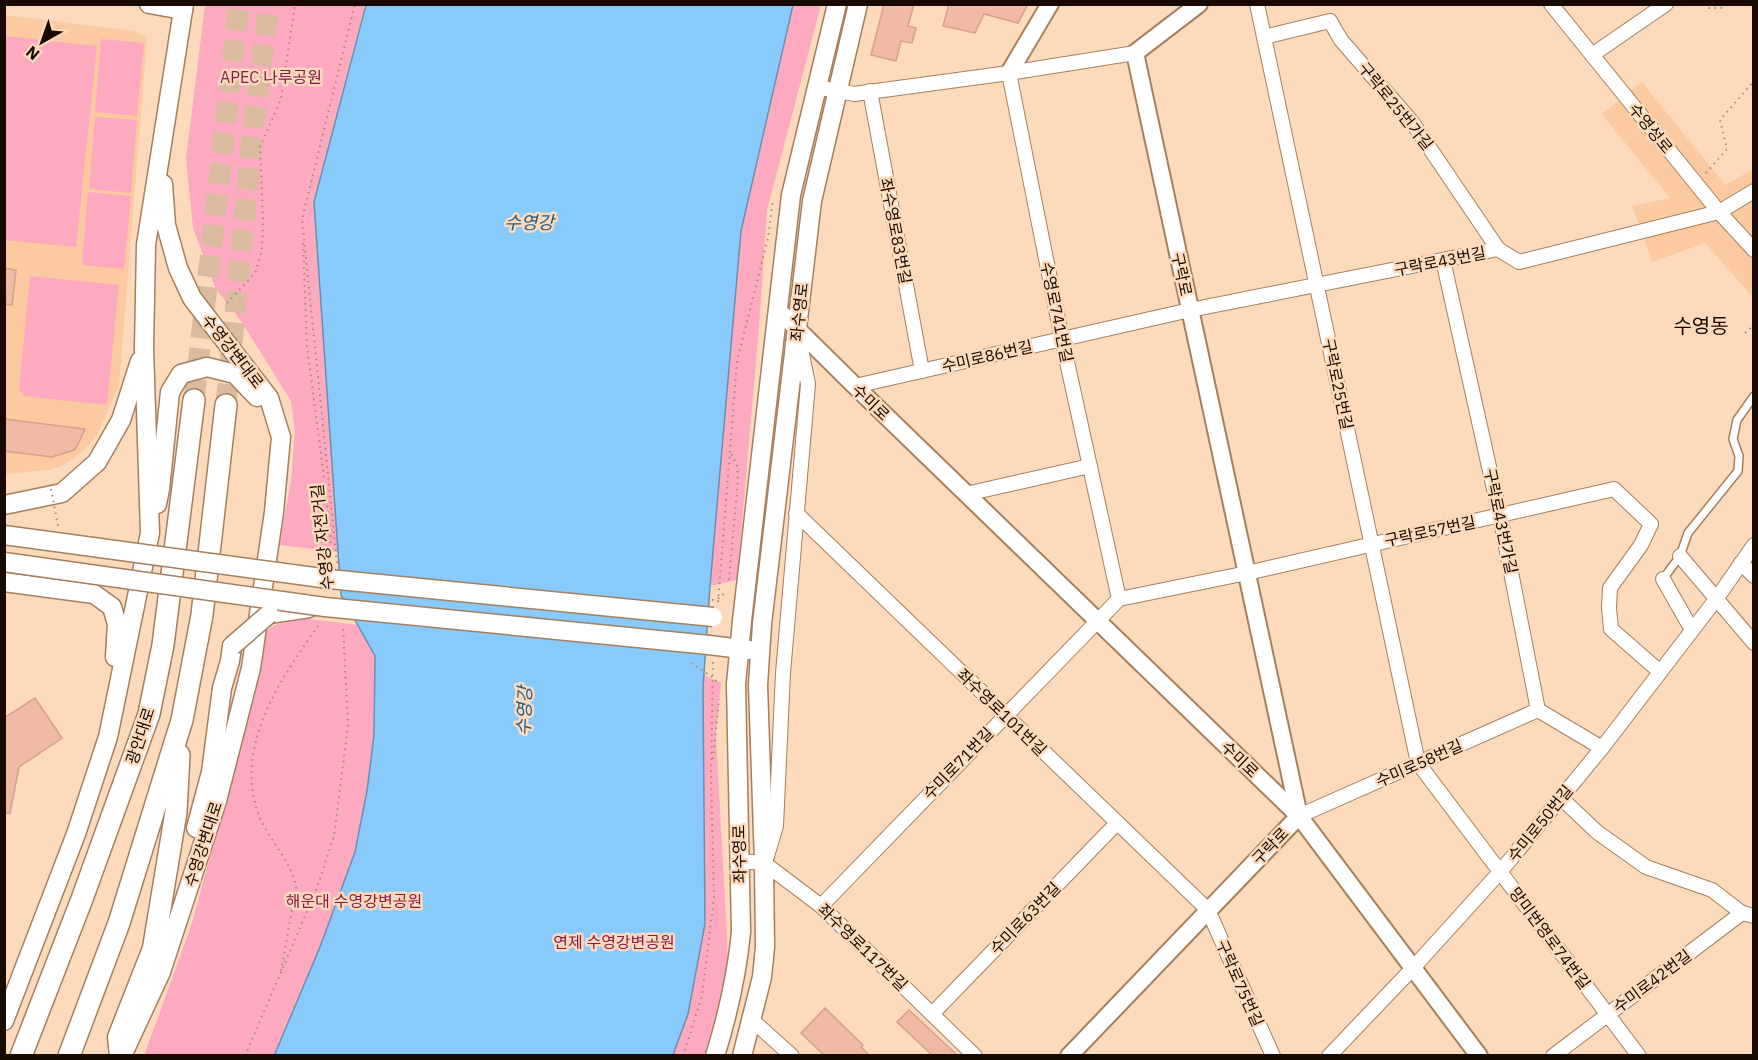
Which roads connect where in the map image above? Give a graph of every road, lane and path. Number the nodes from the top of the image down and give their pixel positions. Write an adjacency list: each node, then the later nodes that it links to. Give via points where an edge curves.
1 (149, 4): 13 (main road)
2 (295, 4): 30 (path, via 281,99 260,147 262,251 255,273)
3 (355, 4): 59 (path, 수영강 자전거길, via 302,219)
4 (837, 4): 19 (main road, 좌수영로)
5 (858, 4): 21 (main road, 좌수영로)
6 (1050, 4): 17 (street)
7 (1199, 4): 15 (street)
8 (1257, 4): 14 (street, 구락로25번길)
9 (1551, 4): 16 (street, 수영성로)
10 (1666, 4): 16 (street)
11 (1704, 4): 12 (path, via 1721,8)
12 (1728, 4)
13 (183, 8): 22 (main road, 수영강변대로)
14 (1264, 37): 26 (street, 구락로25번가길, via 1330,21 1341,40 1412,122); 29 (street, 구락로25번길)
15 (1135, 53): 17 (street); 32 (street, 구락로)
16 (1592, 55): 23 (street, 수영성로)
17 (1009, 73): 20 (street); 36 (street, 수영로741번길)
18 (1754, 81): 23 (path, via 1720,120 1726,149)
19 (816, 87): 21 (street); 31 (main road, 좌수영로, via 791,195)
20 (870, 91): 21 (street); 38 (street, 좌수영로83번길)
21 (838, 92): 34 (main road, 좌수영로, via 812,201)
22 (162, 153): 37 (main road, 수영강변대로, via 146,245); 43 (main road, 수영강변대로, via 166,225 178,268 192,298 269,398)
23 (1697, 184): 25 (street, 수영성로)
24 (1754, 191): 25 (street, 구락로43번길)
25 (1719, 212): 26 (street, 구락로43번길, via 1519,262); 27 (street, 수영성로)
26 (1498, 249): 28 (street, 구락로43번길)
27 (1754, 250)
28 (1443, 260): 29 (street, 구락로43번길); 50 (street, 구락로43번가길)
29 (1317, 285): 32 (street, 구락로43번길); 54 (street, 구락로25번길)
30 (227, 303)
31 (778, 310): 34 (street, 수미로); 70 (main road, 좌수영로)
32 (1190, 310): 36 (street, 수미로86번길); 60 (street, 구락로)
33 (1754, 325): 35 (path)
34 (797, 327): 39 (street, 수미로); 49 (street, via 808,384); 71 (main road, 좌수영로)
35 (1744, 333)
36 (1062, 339): 38 (street, 수미로86번길); 45 (street, 수영로741번길)
37 (144, 348): 48 (main road, via 122,420 97,462 62,493); 52 (main road)
38 (922, 371): 39 (street, 수미로86번길)
39 (855, 386): 47 (street, 수미로)
40 (1754, 396): 56 (lane, via 1737,420 1733,439 1739,456 1738,471 1688,533)
41 (194, 400): 100 (highway, 광안대로, via 163,645 149,714)
42 (226, 405): 80 (highway, 광안대로, via 202,615)
43 (281, 437): 52 (main road, via 255,394 235,374 207,367 182,374 170,393 160,489); 102 (main road, 수영강변대로, via 251,668 217,801 161,972)
44 (731, 453): 67 (path, bridge, via 738,480 727,591)
45 (1090, 466): 47 (street); 65 (street, 수영로741번길)
46 (51, 489): 51 (path, bridge)
47 (966, 494): 69 (street, 수미로)
48 (4, 505)
49 (796, 513): 79 (street, 좌수영로101번길); 89 (street, via 776,826)
50 (1500, 516): 54 (street, 구락로57번길); 77 (street, 구락로57번길, via 1614,489 1651,524 1610,588 1609,608 1611,629); 78 (street, 구락로43번가길)
51 (58, 526)
52 (150, 533): 81 (main road)
53 (4, 535): 67 (main road, bridge, via 329,579)
54 (1372, 544): 60 (street, 구락로57번길); 83 (street, 구락로25번길)
55 (1754, 545): 58 (street, 수미로50번길)
56 (1680, 556): 62 (lane); 64 (street)
57 (4, 562): 66 (main road, bridge)
58 (1741, 563): 61 (street); 64 (street, 수미로50번길)
59 (337, 564)
60 (1247, 573): 65 (street); 86 (street, 구락로)
61 (1754, 576)
62 (1664, 579): 72 (street)
63 (4, 582): 81 (main road, via 94,594 111,607 117,624)
64 (1717, 598): 72 (street, 수미로50번길); 73 (street)
65 (1119, 599): 69 (street)
66 (326, 606): 74 (main road, bridge); 94 (main road, bridge, via 269,614 232,646 211,772 191,847)
67 (711, 609): 70 (main road)
68 (342, 620): 103 (path, via 348,726 334,836 300,931)
69 (1096, 620): 79 (street, 수미로71번길); 86 (street, 수미로)
70 (742, 621): 71 (main road); 74 (main road, 좌수영로)
71 (762, 624): 75 (main road, 좌수영로)
72 (1692, 630): 77 (street, 수미로50번길)
73 (1754, 643)
74 (739, 649): 75 (main road); 88 (main road, 좌수영로)
75 (760, 651): 89 (main road, 좌수영로)
76 (691, 663): 84 (path, bridge, via 714,678 719,693)
77 (1659, 671): 82 (street, 수미로50번길)
78 (1538, 710): 82 (street); 83 (street, 수미로58번길)
79 (1005, 714): 87 (street, 좌수영로101번길); 91 (street, 수미로71번길)
80 (182, 720): 94 (highway, via 176,812); 101 (highway, 광안대로, via 118,923)
81 (108, 737): 99 (main road, via 76,834)
82 (1602, 748): 85 (street, 수미로50번길)
83 (1418, 763): 86 (street, 수미로58번길); 90 (street, 망미번영로74번길)
84 (711, 774)
85 (1561, 798): 90 (street, 수미로50번길); 93 (street, via 1596,832 1646,867 1712,890)
86 (1299, 816): 92 (street, 구락로); 95 (street, 수미로)
87 (1117, 823): 92 (street, 좌수영로101번길); 96 (street, 수미로63번길)
88 (739, 861): 89 (street); 104 (main road, 좌수영로, via 741,932 737,970)
89 (764, 863): 91 (street, 좌수영로117번길); 98 (main road, 좌수영로, via 765,947)
90 (1500, 872): 95 (street, 수미로50번길); 97 (street, 망미번영로74번길)
91 (821, 906): 96 (street, 좌수영로117번길)
92 (1208, 910): 108 (street, 구락로); 109 (street, 구락로75번길)
93 (1748, 915): 97 (street, 수미로42번길)
94 (154, 945): 102 (main road, via 117,1037)
95 (1413, 968): 110 (street, 수미로50번길); 111 (street, 수미로)
96 (932, 1014): 107 (street, 좌수영로117번길)
97 (1608, 1014): 112 (street, 수미로42번길); 113 (street, 망미번영로74번길)
98 (752, 1020): 105 (main road, 좌수영로); 106 (street)
99 (4, 1021)
100 (21, 1056)
101 (69, 1056)
102 (121, 1056)
103 (245, 1056)
104 (715, 1056)
105 (742, 1056)
106 (792, 1056)
107 (975, 1056)
108 (1069, 1056)
109 (1273, 1056)
110 (1329, 1056)
111 (1479, 1056)
112 (1553, 1056)
113 (1639, 1056)

